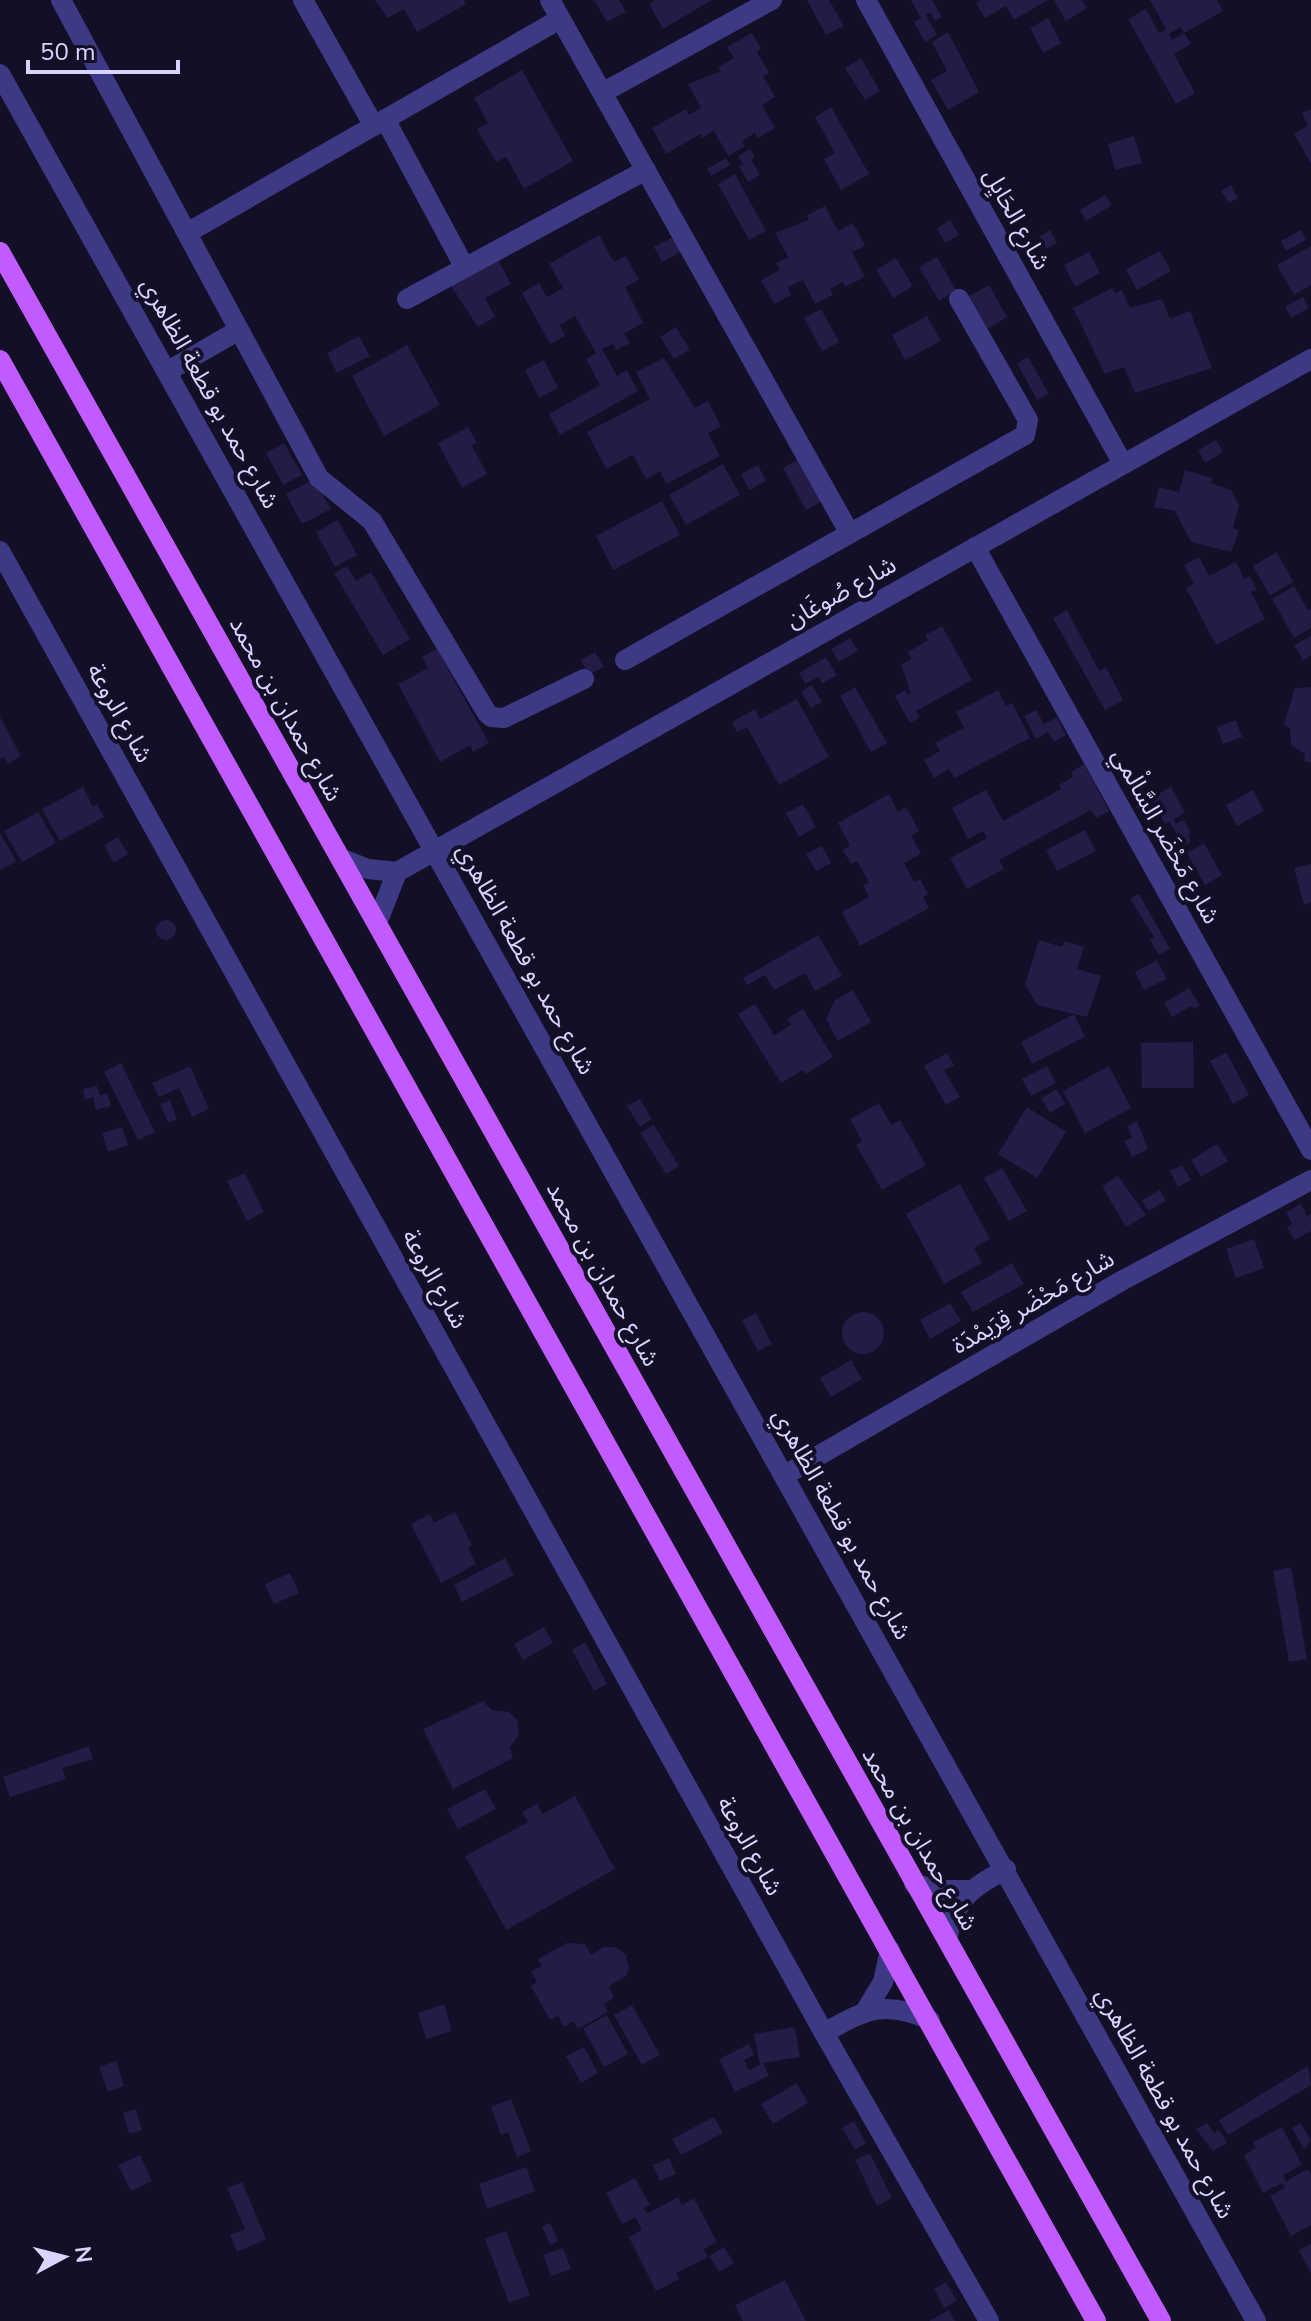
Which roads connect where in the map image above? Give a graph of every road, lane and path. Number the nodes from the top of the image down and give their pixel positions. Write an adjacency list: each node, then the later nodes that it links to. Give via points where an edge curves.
1 (61, 0): 11 (street)
2 (303, 0): 9 (street)
3 (550, 0): 6 (street)
4 (772, 0): 8 (street)
5 (866, 0): 20 (street, شارع الحَايِل)
6 (560, 19): 8 (street); 9 (street)
7 (0, 74): 19 (street, شارع حمد بو قطعة الظاهري)
8 (602, 93): 10 (street)
9 (380, 122): 11 (street); 13 (street)
10 (646, 170): 13 (street); 21 (street)
11 (187, 233): 16 (street)
12 (0, 252): 27 (main road, شارع حمدان بن محمد)
13 (465, 268): 14 (street)
14 (407, 299)
15 (959, 299): 21 (street, via 1028,420 1025,435)
16 (239, 330): 19 (street); 25 (street, via 319,478 372,521 487,713 504,718)
17 (1311, 359): 20 (street, شارع صُوغَان)
18 (0, 360): 37 (main road)
19 (168, 371): 26 (street, شارع حمد بو قطعة الظاهري)
20 (1123, 464): 22 (street, شارع صُوغَان)
21 (849, 532): 24 (street)
22 (975, 547): 26 (street, شارع صُوغَان); 30 (street, شارع مَحْضَر السَّالْمي)
23 (0, 551): 40 (street, شارع الروعة)
24 (625, 660)
25 (584, 679)
26 (435, 851): 28 (street, شارع صُوغَان); 32 (street, شارع حمد بو قطعة الظاهري)
27 (340, 858): 28 (street, via 368,869); 29 (main road, شارع حمدان بن محمد)
28 (397, 872): 29 (street)
29 (377, 923): 34 (main road, شارع حمدان بن محمد)
30 (1311, 1150)
31 (1311, 1180): 32 (street, شارع مَحْضَر قِرَيمْدَة, via 1123,1280)
32 (785, 1475): 33 (street, شارع حمد بو قطعة الظاهري)
33 (1006, 1869): 35 (street); 47 (street, شارع حمد بو قطعة الظاهري)
34 (914, 1884): 35 (street); 36 (main road, شارع حمدان بن محمد)
35 (969, 1890): 36 (street)
36 (947, 1939): 41 (main road, شارع حمدان بن محمد)
37 (890, 1950): 38 (street, via 883,1982); 39 (main road)
38 (866, 2010): 39 (street, via 899,2009); 40 (street)
39 (930, 2020): 42 (main road)
40 (824, 2033): 43 (street, شارع الروعة)
41 (1134, 2275): 45 (main road, شارع حمدان بن محمد); 46 (main road)
42 (1088, 2312): 44 (main road)
43 (989, 2321)
44 (1096, 2321)
45 (1161, 2321)
46 (1177, 2321)
47 (1256, 2321)

